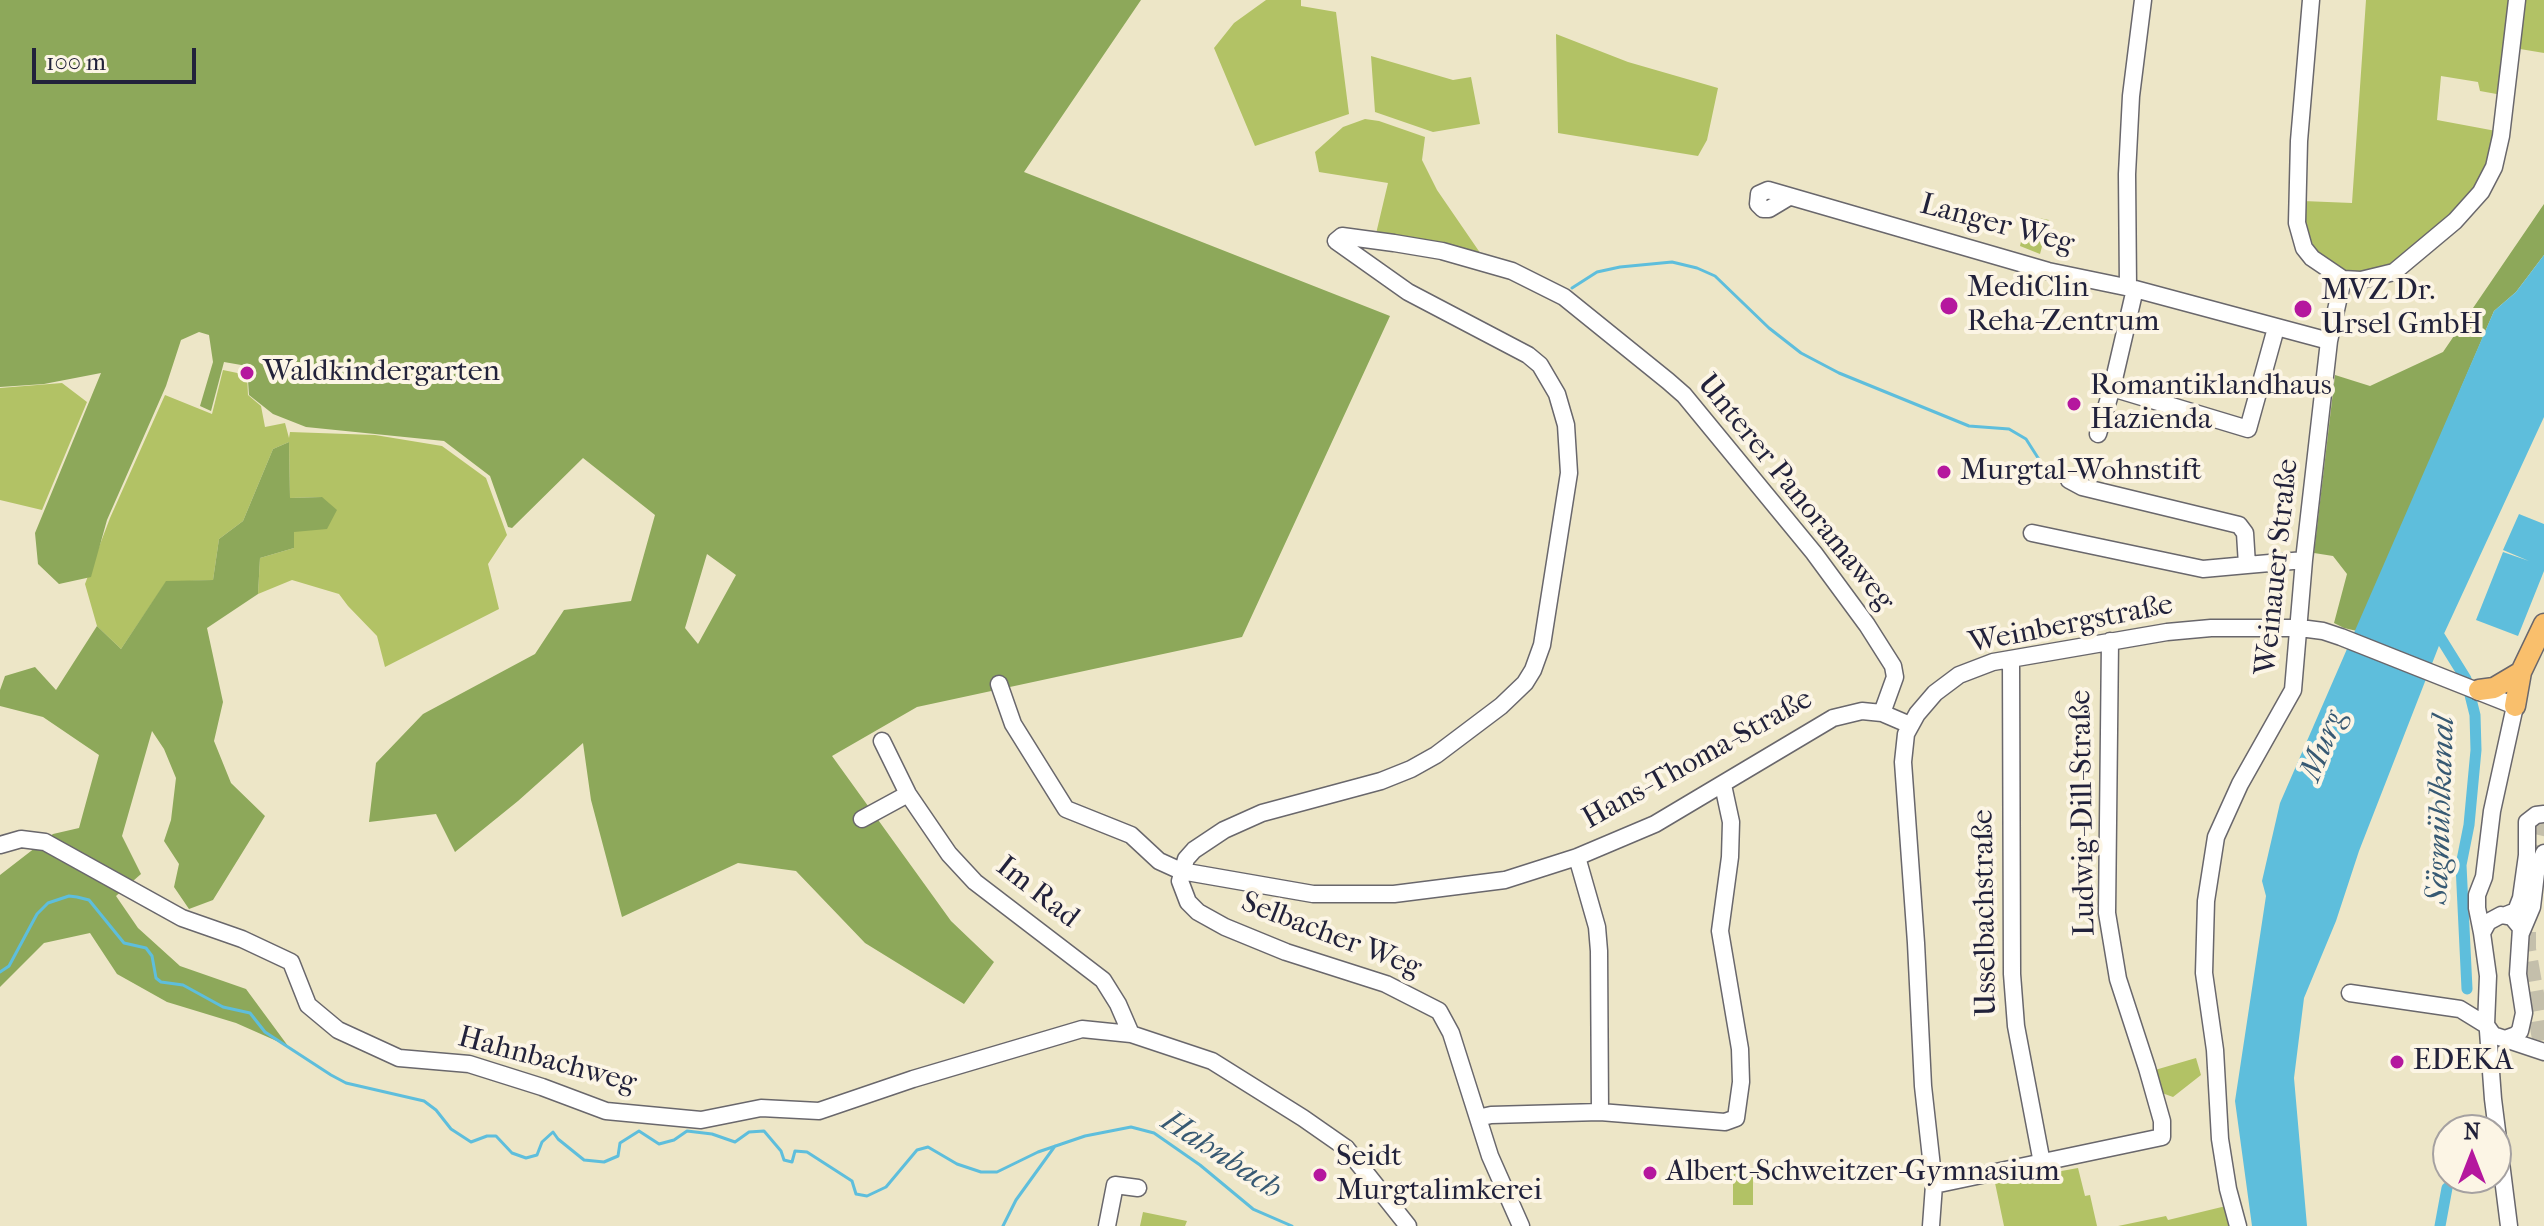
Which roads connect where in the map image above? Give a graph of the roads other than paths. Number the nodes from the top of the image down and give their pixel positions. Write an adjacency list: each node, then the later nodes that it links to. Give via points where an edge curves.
1 (2143, 0): 6 (street, via 2128,158)
2 (2311, 0): 5 (street, via 2297,223 2312,258)
3 (2517, 0): 5 (street, via 2501,136 2481,192 2394,272)
4 (1789, 197): 6 (street, Langer Weg, via 2048,271)
5 (2343, 279): 8 (street, Weinauer Straße)
6 (2131, 288): 7 (street, Langer Weg); 9 (street)
7 (2276, 328): 8 (street, Langer Weg); 9 (street, via 2248,429)
8 (2329, 341): 13 (street, Weinauer Straße)
9 (2112, 388): 10 (street)
10 (2098, 434)
11 (2069, 480): 14 (street, via 2239,525 2245,533)
12 (2032, 533): 14 (street, Weinauer Straße, via 2203,569)
13 (2304, 560): 14 (street, Weinauer Straße); 16 (street, Weinauer Straße)
14 (2247, 565)
15 (2544, 624): 21 (main road)
16 (2300, 628): 17 (street, Weinbergstraße, via 2211,628); 22 (street, Weinbergstraße, via 2341,637); 55 (street, Weinauer Straße, via 2293,690 2240,784 2216,837 2210,869 2204,973 2220,1139)
17 (2110, 641): 19 (street, Weinbergstraße); 48 (street, Ludwig-Dill-Straße, via 2107,913 2118,979 2162,1121 2162,1137)
18 (2544, 641): 21 (main road)
19 (2011, 659): 24 (street, Weinbergstraße, via 1974,668 1947,683); 48 (street, Usselbachstraße, via 2012,974 2016,1026)
20 (999, 684): 33 (street, via 1013,724 1066,809 1131,835 1159,861)
21 (2518, 689): 22 (street, Weinbergstraße); 22 (main road); 34 (street)
22 (2479, 690)
23 (1882, 713): 24 (street, Hans-Thoma-Straße); 26 (street, Hans-Thoma-Straße, via 1862,711 1833,718); 33 (street, Unterer Panoramaweg, via 1895,677 1893,666 1814,553 1684,395 1589,316 1537,281 1442,251 1342,236 1336,241 1342,247 1408,292 1528,355 1540,365 1562,403 1569,473 1542,645 1525,683 1436,755 1381,781 1262,813 1224,830 1194,850)
24 (1910, 725): 49 (street, Weinbergstraße, via 1903,762)
25 (882, 741): 27 (street, Im Rad)
26 (1723, 785): 32 (street, Hans-Thoma-Straße, via 1655,824); 46 (street, via 1731,822 1720,931 1740,1049 1736,1118 1725,1122)
27 (908, 794): 29 (street); 43 (street, Im Rad, via 975,882 1103,980)
28 (2544, 814): 35 (street, via 2527,822 2521,898 2516,911)
29 (862, 819)
30 (0, 845): 43 (street, Hahnbachweg, via 21,839 45,842 182,918 291,962 308,1005 338,1030 399,1058 469,1064 606,1111 701,1120 761,1108 819,1111 1082,1029)
31 (2544, 853): 37 (street)
32 (1577, 857): 33 (street, Hans-Thoma-Straße, via 1505,880 1369,895 1313,894); 46 (street, via 1597,927)
33 (1181, 871): 47 (street, Selbacher Weg, via 1188,902 1225,927 1386,984 1439,1011)
34 (2484, 877): 35 (street, via 2489,906); 36 (street, via 2476,900)
35 (2503, 915): 36 (street, via 2488,922); 37 (street, via 2516,920)
36 (2482, 933): 38 (street)
37 (2521, 933): 41 (street)
38 (2489, 982): 40 (street, via 2478,1002); 42 (street)
39 (2350, 993): 40 (street)
40 (2449, 1007): 42 (street, via 2470,1013)
41 (2524, 1013): 44 (street, via 2520,1031); 45 (street)
42 (2487, 1028): 44 (street); 56 (street)
43 (1131, 1034): 52 (street, Hahnbachweg, via 1212,1061 1314,1125 1346,1148)
44 (2505, 1039): 45 (street)
45 (2543, 1046)
46 (1600, 1112): 47 (street)
47 (1478, 1118): 53 (street, Selbacher Weg)
48 (2042, 1163): 49 (street)
49 (1934, 1185): 54 (street, Weinbergstraße)
50 (1138, 1188): 51 (street, via 1115,1185)
51 (1107, 1226)
52 (1408, 1226)
53 (1521, 1226)
54 (1931, 1226)
55 (2238, 1226)
56 (2509, 1226)

